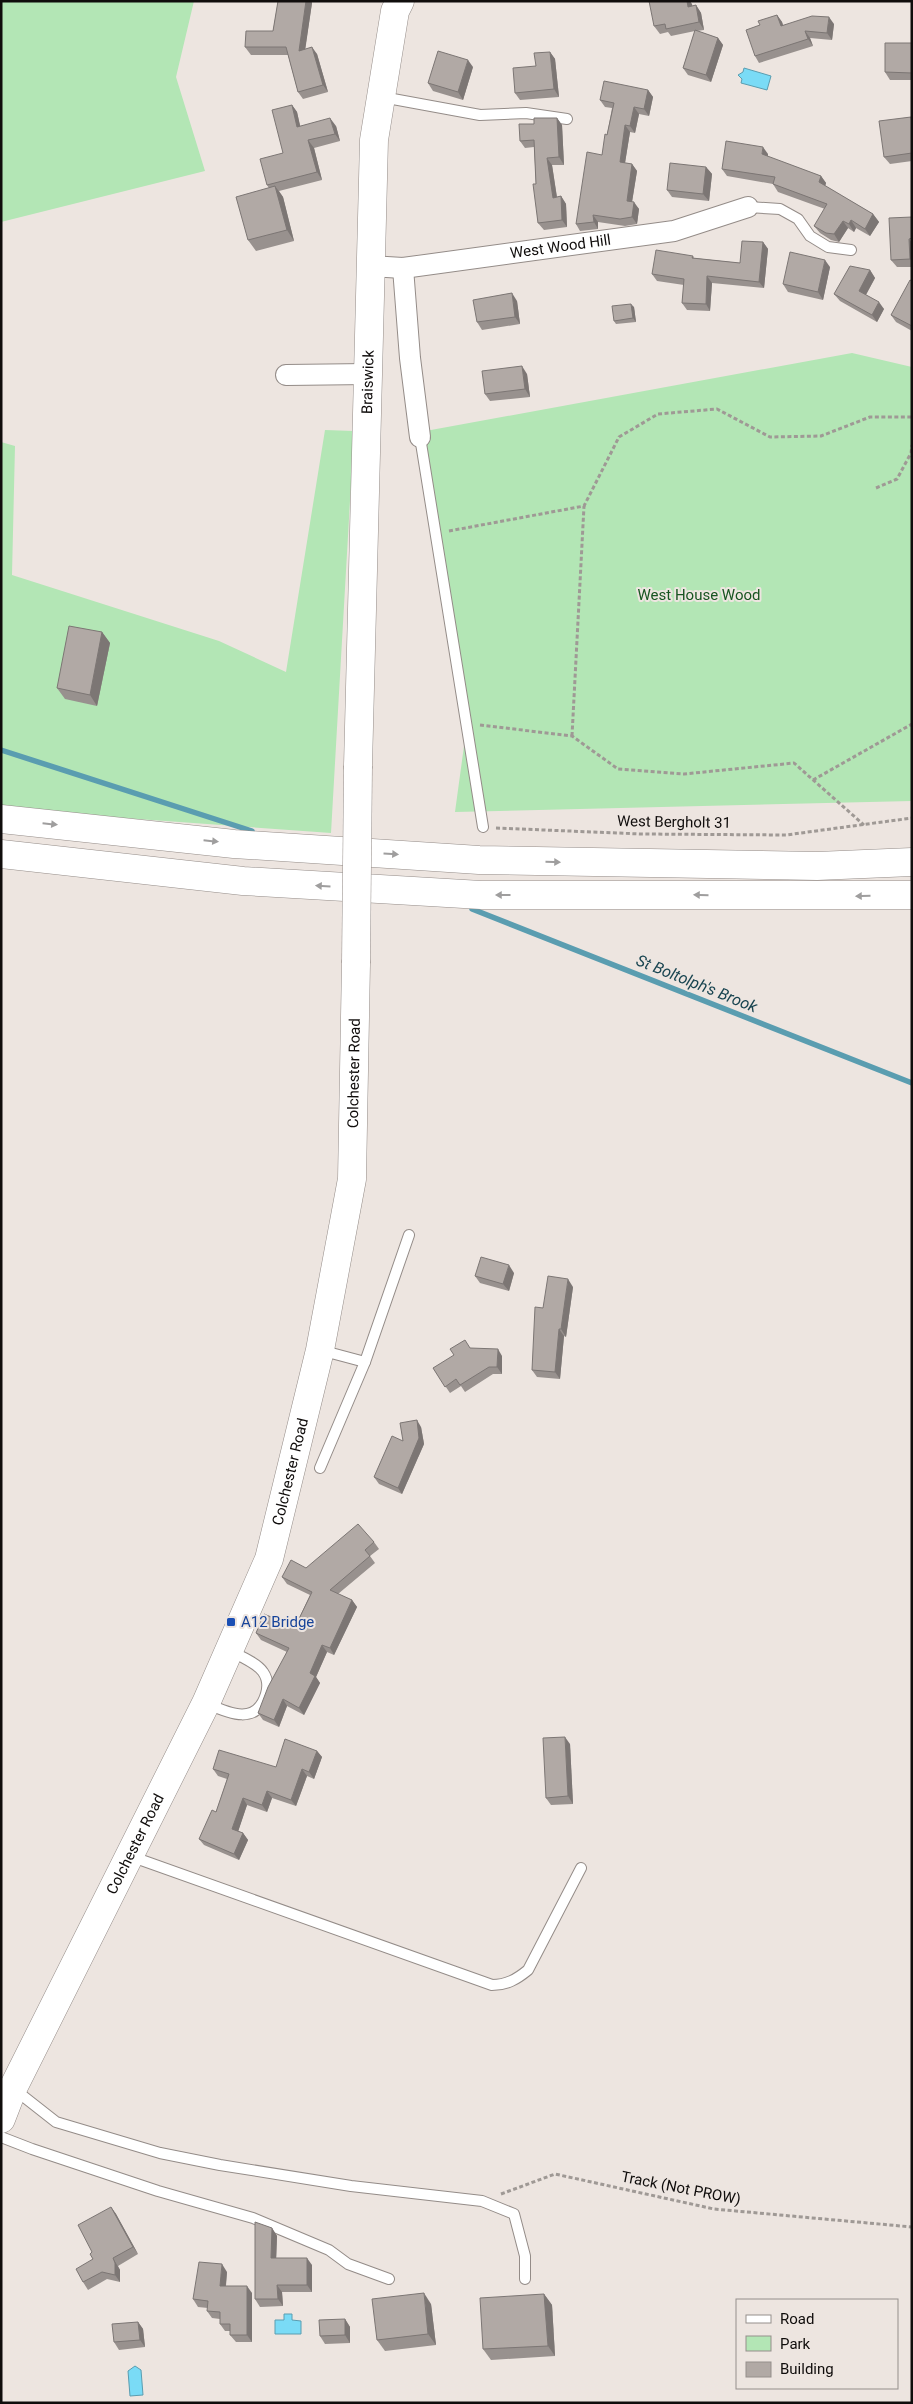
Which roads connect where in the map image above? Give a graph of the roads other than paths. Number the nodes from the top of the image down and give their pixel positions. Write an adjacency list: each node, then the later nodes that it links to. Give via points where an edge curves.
1 (400, 1): 2 (main road, Braiswick, via 395,11)
2 (381, 97): 3 (lane, via 480,115 526,112); 6 (main road, Braiswick, via 374,140)
3 (567, 118)
4 (748, 206): 5 (lane, via 780,209 798,219 810,236 828,247); 7 (street, West Wood Hill, via 674,231)
5 (851, 250)
6 (370, 266): 7 (street, West Wood Hill); 8 (main road, Braiswick)
7 (403, 268): 10 (street)
8 (368, 374): 9 (street); 11 (main road, Braiswick)
9 (286, 375)
10 (420, 437): 13 (lane)
11 (358, 766): 18 (main road, Colchester Road, bridge, via 352,1179)
12 (1, 818): 15 (main road, one-way to 15, via 234,844 479,860 817,866)
13 (483, 827)
14 (1, 854): 16 (main road, one-way to 14, via 481,895 243,881)
15 (912, 862)
16 (912, 895)
17 (409, 1235): 19 (lane)
18 (320, 1350): 19 (lane); 21 (main road, Colchester Road, via 269,1559)
19 (365, 1362): 20 (lane)
20 (320, 1468)
21 (229, 1651): 22 (main road, Colchester Road); 22 (lane, via 263,1671 268,1686 262,1705 250,1714 239,1714 225,1712)
22 (206, 1703): 23 (main road, Colchester Road)
23 (130, 1856): 24 (lane, via 492,1985 513,1981 528,1970); 25 (main road, Colchester Road)
24 (581, 1868)
25 (13, 2088): 26 (main road, Colchester Road); 29 (lane, via 56,2122 160,2153 342,2184 482,2202 514,2214 526,2256)
26 (1, 2120)
27 (1, 2137): 28 (lane, via 158,2191 261,2221 329,2250 348,2264)
28 (389, 2279)
29 (526, 2279)

